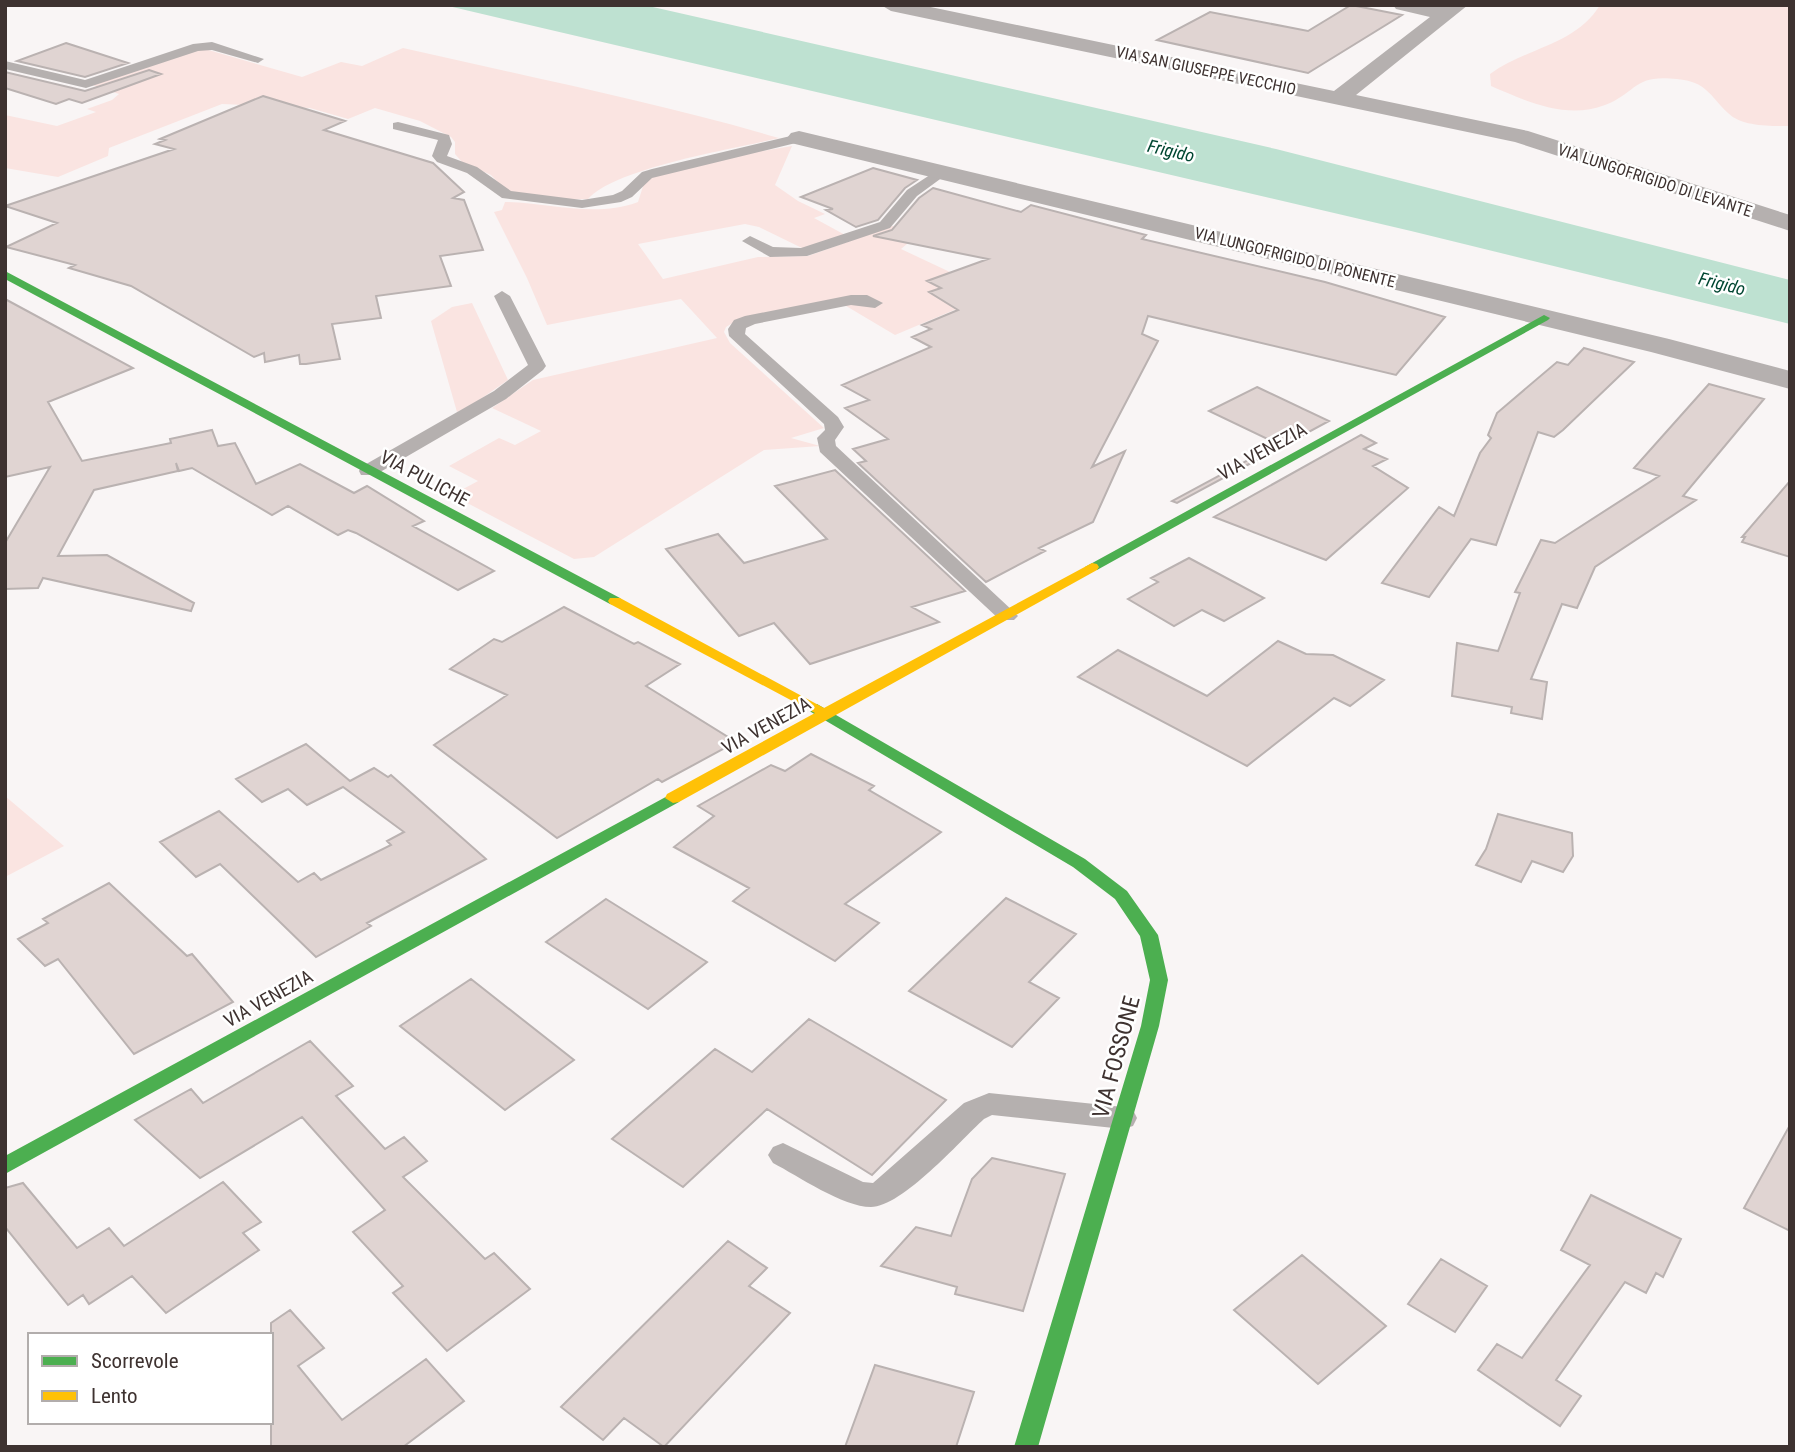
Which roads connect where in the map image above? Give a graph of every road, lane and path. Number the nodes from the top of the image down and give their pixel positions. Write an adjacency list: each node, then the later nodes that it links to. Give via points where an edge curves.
1 (891, 5): 6 (street, VIA SAN GIUSEPPE VECCHIO)
2 (1404, 5): 3 (street)
3 (1452, 10): 6 (street)
4 (258, 60): 5 (lane, via 212,46 197,47 86,83)
5 (5, 65)
6 (1339, 98): 8 (street, VIA SAN GIUSEPPE VECCHIO)
7 (398, 126): 9 (lane, via 444,138 442,159 472,170 506,195 582,204 616,199 647,175)
8 (1520, 136): 11 (street, VIA LUNGOFRIGIDO DI LEVANTE)
9 (799, 138): 10 (street, VIA LUNGOFRIGIDO DI PONENTE)
10 (942, 171): 12 (lane, via 912,193 886,225 802,253 770,252); 16 (street, VIA LUNGOFRIGIDO DI PONENTE)
11 (1790, 223)
12 (750, 241)
13 (5, 274): 18 (street, VIA PULICHE)
14 (502, 296): 18 (lane, via 537,366 500,395)
15 (875, 303): 19 (lane, via 851,300 751,320 740,324 737,335 832,421 835,427 826,438 827,449)
16 (1544, 318): 17 (street, VIA LUNGOFRIGIDO DI PONENTE); 19 (street, VIA VENEZIA)
17 (1790, 380)
18 (368, 471): 20 (street, VIA PULICHE)
19 (1007, 616): 20 (street, VIA VENEZIA)
20 (827, 715): 21 (street, VIA FOSSONE, via 1079,863 1121,895 1149,935 1159,981); 23 (street, VIA VENEZIA)
21 (1123, 1118): 22 (lane, via 989,1104 974,1111 888,1190 873,1195 858,1193); 24 (street, VIA FOSSONE)
22 (783, 1155)
23 (5, 1166)
24 (1026, 1447)

